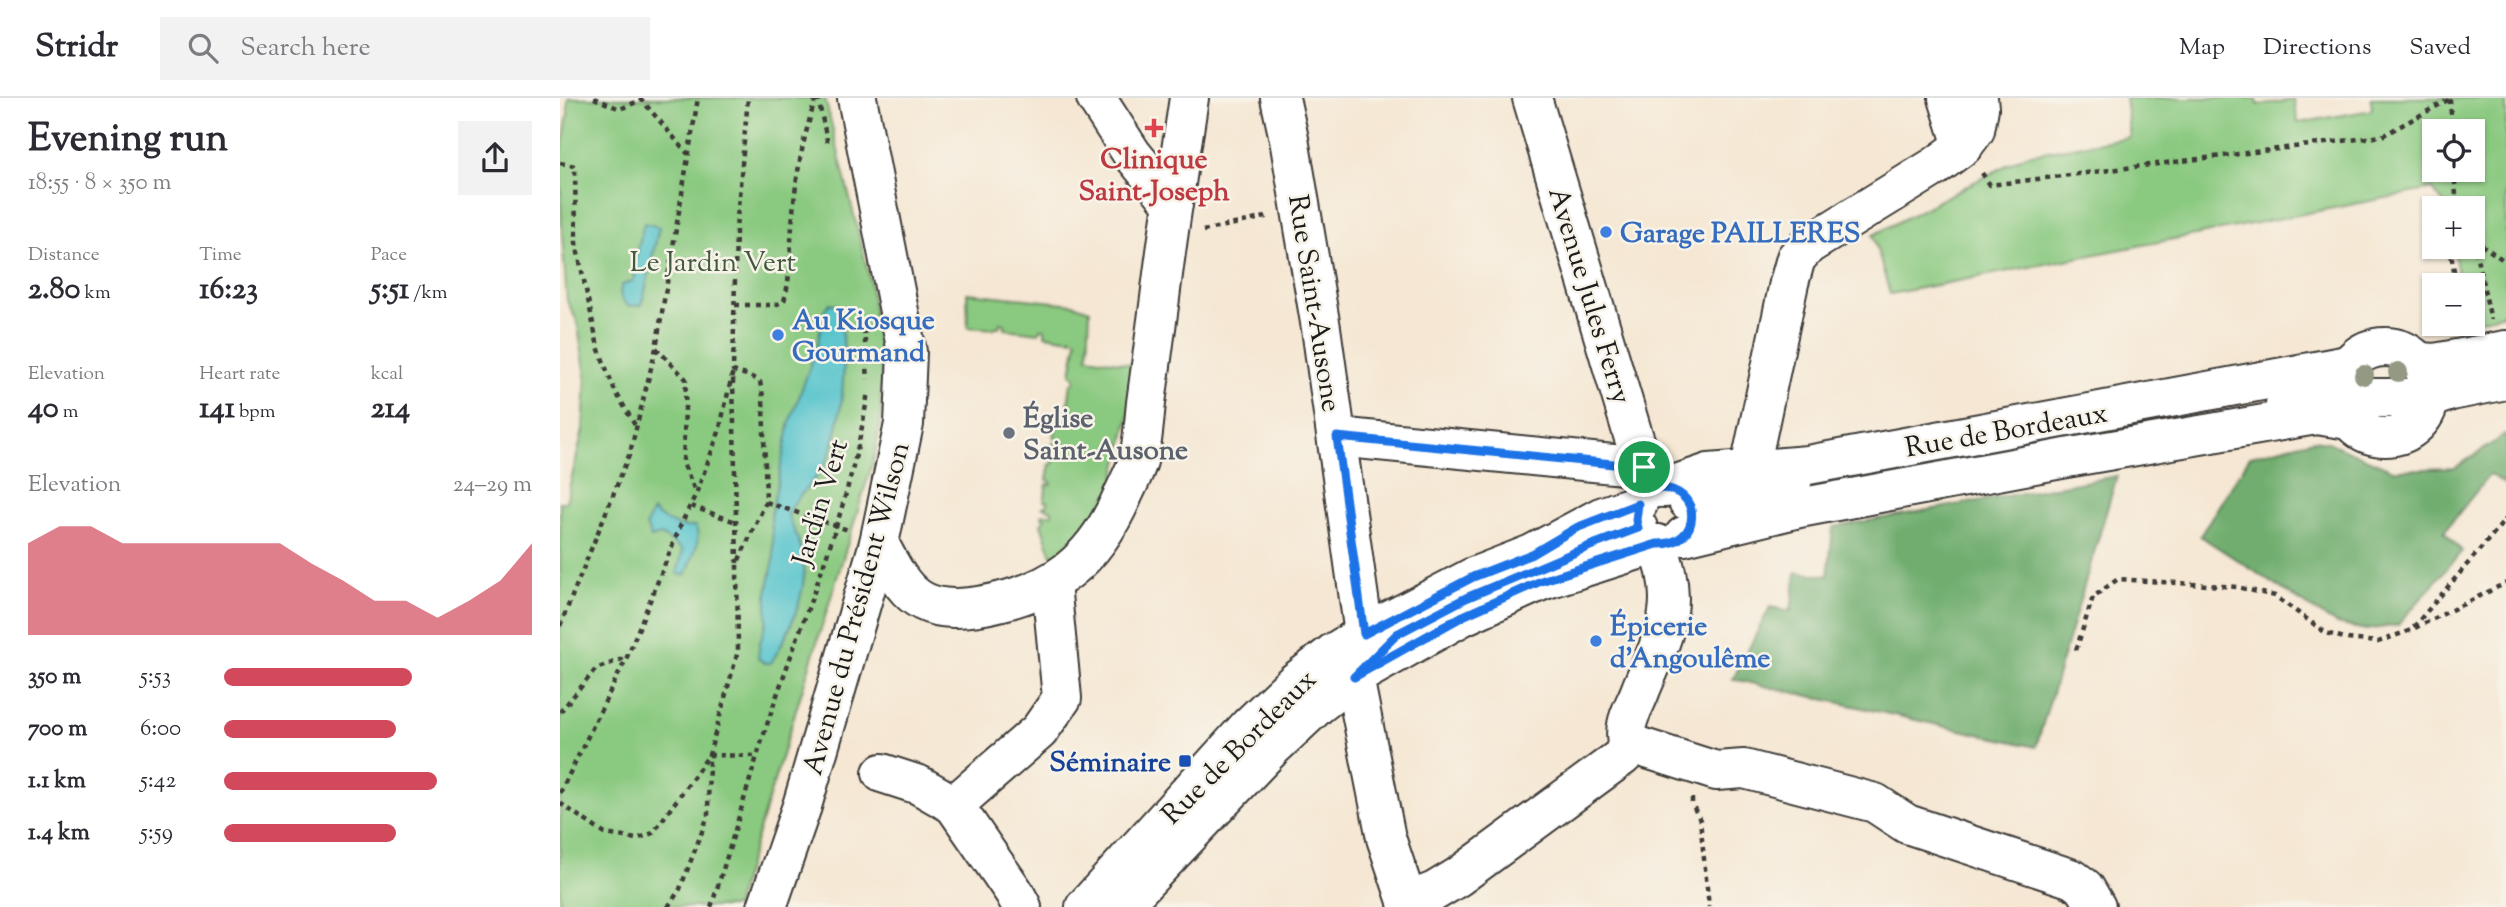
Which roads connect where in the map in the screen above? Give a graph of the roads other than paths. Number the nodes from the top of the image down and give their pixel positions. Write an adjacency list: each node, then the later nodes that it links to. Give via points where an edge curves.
1 (858, 98): 19 (street, Avenue du Président Wilson, via 907,352 904,424)
2 (1096, 98): 9 (street, via 1132,154)
3 (1189, 98): 9 (street)
4 (1280, 98): 15 (street, Rue Saint-Ausone)
5 (1532, 98): 18 (street, Avenue Jules Ferry)
6 (1948, 98): 8 (street)
7 (1978, 98): 8 (street, via 1975,130)
8 (1963, 146): 17 (street, via 1808,245 1796,258)
9 (1173, 204): 20 (street, via 1138,461 1098,542)
10 (2500, 341): 11 (street, via 2435,363)
11 (2420, 362): 13 (street, via 2398,348 2372,348 2359,355); 14 (street, via 2427,373)
12 (2506, 380): 14 (street)
13 (2346, 395): 14 (street, via 2371,435 2384,437 2419,422); 16 (street, Rue de Bordeaux); 18 (street, Rue de Bordeaux, via 2157,429 2072,457 1800,508)
14 (2430, 398)
15 (1337, 437): 18 (street); 21 (street, Rue Saint-Ausone)
16 (1945, 441): 17 (street, Rue de Bordeaux, via 1808,465); 18 (street, via 1846,473)
17 (1751, 468): 18 (street, Rue de Bordeaux, via 1709,473)
18 (1659, 507): 21 (street, Rue de Bordeaux, via 1576,528 1532,554 1473,577); 22 (street, Rue de Bordeaux, via 1541,581 1463,616); 23 (street, Avenue Jules Ferry, via 1670,609 1626,726)
19 (879, 543): 20 (street, via 908,592 924,604 966,608); 28 (street, Avenue du Président Wilson, via 802,806)
20 (1051, 584): 25 (street, via 1062,698 1039,732)
21 (1364, 634): 30 (street, Rue de Bordeaux, via 1295,682 1249,726)
22 (1354, 677): 26 (street, Rue de Bordeaux, via 1294,726); 27 (street, via 1386,838)
23 (1628, 743): 27 (street, via 1623,756 1609,768 1458,877); 33 (street, via 1693,766 1716,771 1744,769 1875,803 1908,824 2073,879 2085,888)
24 (881, 773): 25 (street, via 919,785)
25 (954, 805): 29 (street)
26 (1166, 860): 31 (street, Rue de Bordeaux); 32 (street, via 1155,887)
27 (1408, 904)
28 (767, 907)
29 (1022, 907)
30 (1085, 907)
31 (1121, 907)
32 (1136, 907)
33 (2096, 907)

